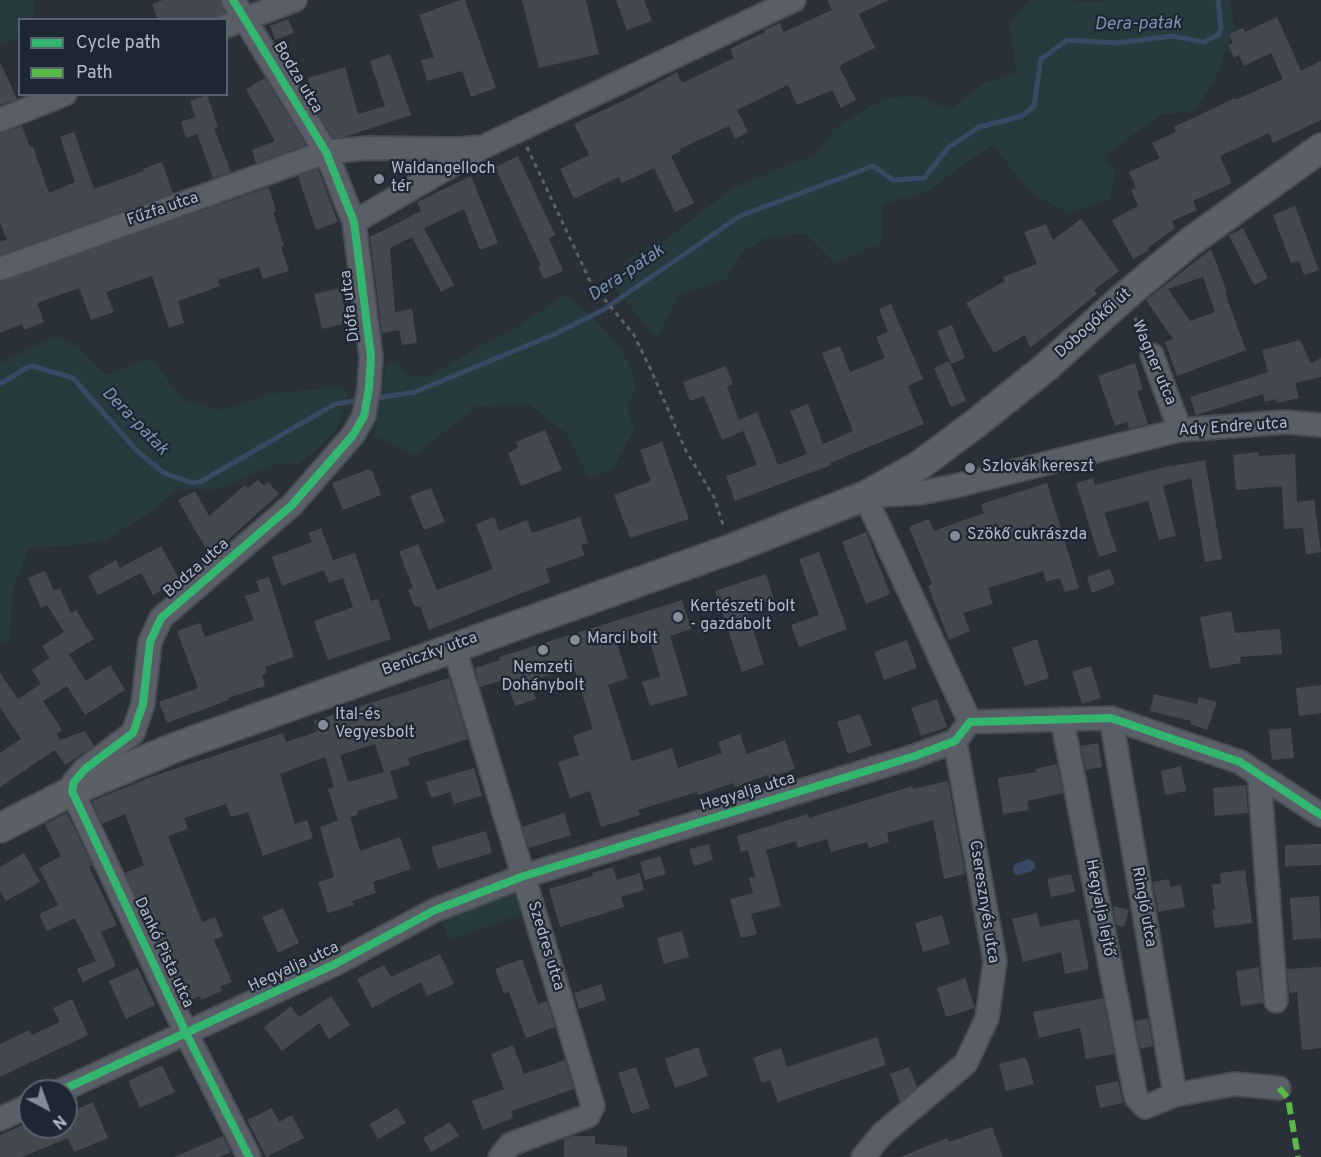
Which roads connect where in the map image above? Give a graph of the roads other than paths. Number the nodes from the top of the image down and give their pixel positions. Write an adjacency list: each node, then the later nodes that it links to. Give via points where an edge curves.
1 (295, 0): 3 (street)
2 (794, 0): 6 (street)
3 (235, 15): 8 (street, Bodza utca)
4 (60, 96): 5 (street)
5 (0, 120)
6 (483, 147): 8 (street, via 368,148); 9 (street)
7 (1321, 148): 15 (main road, Dobogókői út, via 1190,242 966,431 920,465)
8 (326, 153): 9 (street); 10 (street, Fűzfa utca)
9 (354, 222): 12 (street, Diófa utca, via 371,357)
10 (0, 269)
11 (1152, 355): 14 (street, Wagner utca)
12 (364, 416): 22 (street, Bodza utca, via 353,435 292,505 161,618 150,642 143,704 133,733 85,769)
13 (1321, 425): 14 (street, Ady Endre utca, via 1285,422)
14 (1180, 430): 15 (street, Ady Endre utca, via 955,486 920,493)
15 (865, 496): 16 (main road, Beniczky utca, via 731,549); 19 (street)
16 (454, 647): 22 (main road, Beniczky utca, via 197,738); 25 (street, Szedres utca)
17 (1111, 718): 18 (street); 21 (street, via 1240,762); 30 (street, Ringló utca)
18 (1062, 719): 19 (street); 30 (street, Hegyalja lejtő, via 1136,1097 1145,1107)
19 (970, 722): 20 (street)
20 (955, 741): 25 (street, Hegyalja utca); 35 (street, Cseresznyés utca, via 995,961 987,1018 966,1063 882,1134)
21 (1259, 774): 23 (street); 26 (street)
22 (72, 791): 24 (main road, Beniczky utca); 27 (street, Dankó Pista utca)
23 (1321, 815)
24 (0, 828)
25 (524, 876): 27 (street, Hegyalja utca, via 435,910 334,964); 34 (street, Szedres utca, via 593,1106 588,1116 511,1144)
26 (1276, 1001)
27 (186, 1033): 28 (street, Hegyalja utca); 33 (street, Dankó Pista utca)
28 (78, 1083)
29 (1280, 1088): 30 (street, via 1234,1084)
30 (1175, 1095)
31 (18, 1111): 32 (street)
32 (0, 1119)
33 (249, 1157)
34 (500, 1157)
35 (863, 1157)

